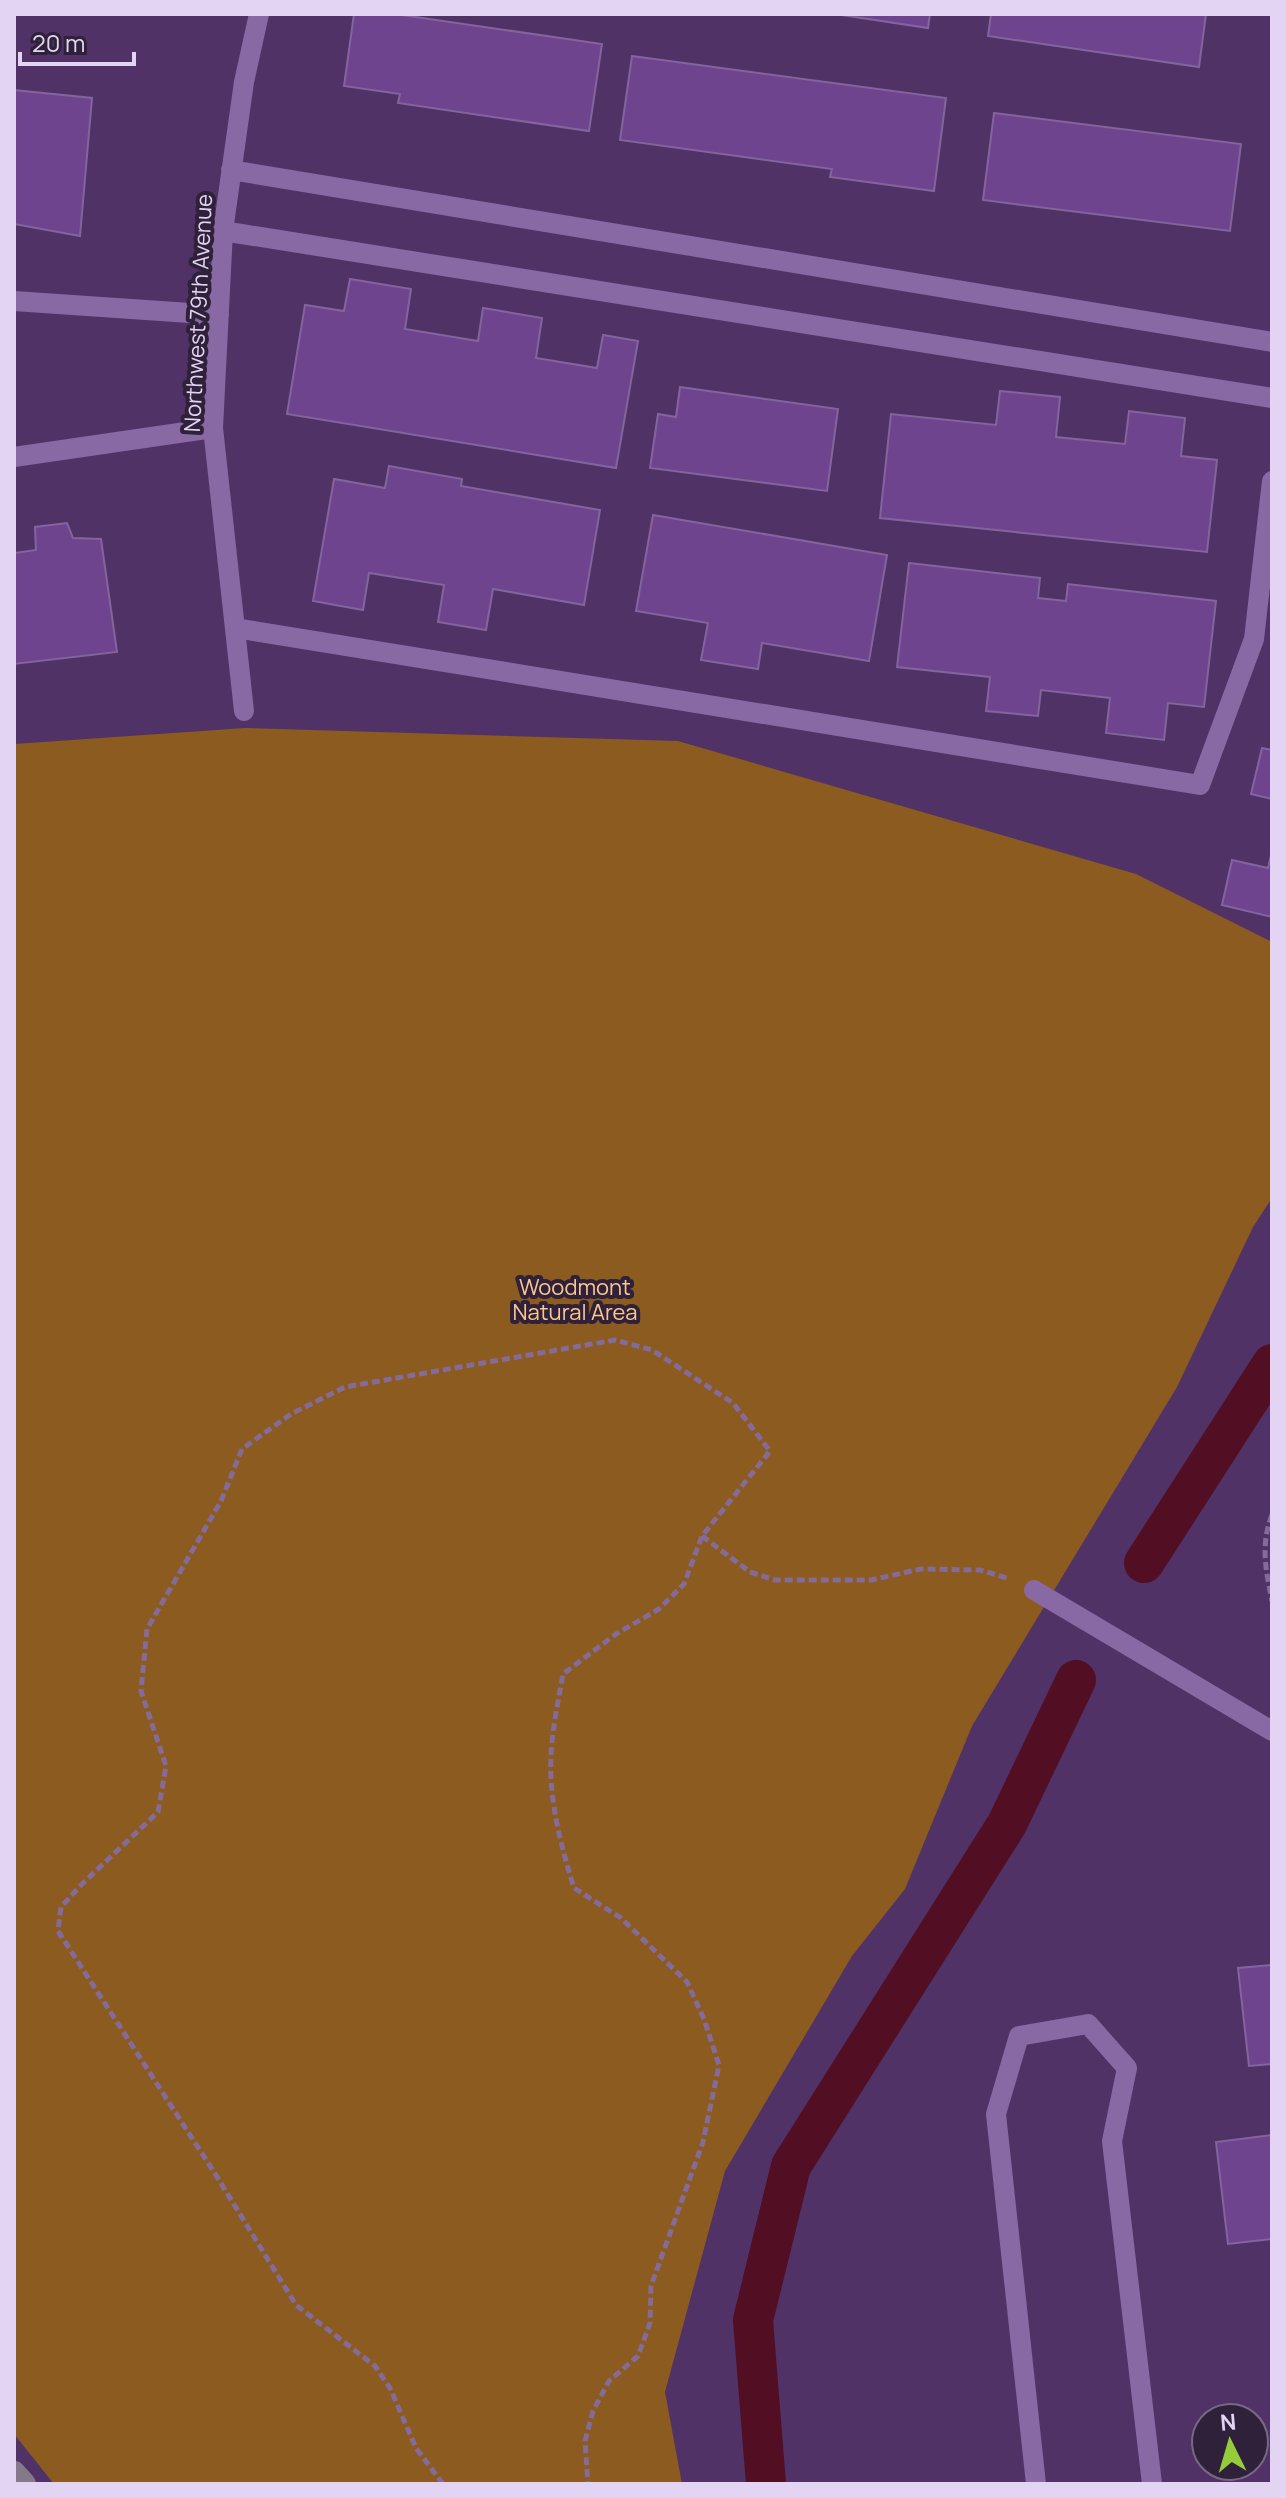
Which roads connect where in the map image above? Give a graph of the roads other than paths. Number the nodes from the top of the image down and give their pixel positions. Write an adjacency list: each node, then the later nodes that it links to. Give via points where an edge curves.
1 (259, 14): 2 (lane, Northwest 79th Avenue)
2 (231, 170): 3 (lane, Northwest 79th Avenue); 6 (lane)
3 (223, 231): 5 (lane, Northwest 79th Avenue); 7 (lane)
4 (14, 301): 5 (lane)
5 (219, 315): 8 (lane, Northwest 79th Avenue)
6 (1272, 342)
7 (1272, 398)
8 (213, 428): 9 (lane); 11 (lane, Northwest 79th Avenue)
9 (14, 457)
10 (1272, 481): 11 (lane, via 1254,639 1200,785)
11 (235, 628): 12 (lane, Northwest 79th Avenue)
12 (244, 711)
13 (1034, 1590): 14 (lane)
14 (1272, 1731)
15 (14, 2473): 16 (street)
16 (24, 2484)
17 (1036, 2484): 18 (lane, via 996,2114 1019,2036 1088,2024 1127,2068 1112,2141)
18 (1152, 2484)

